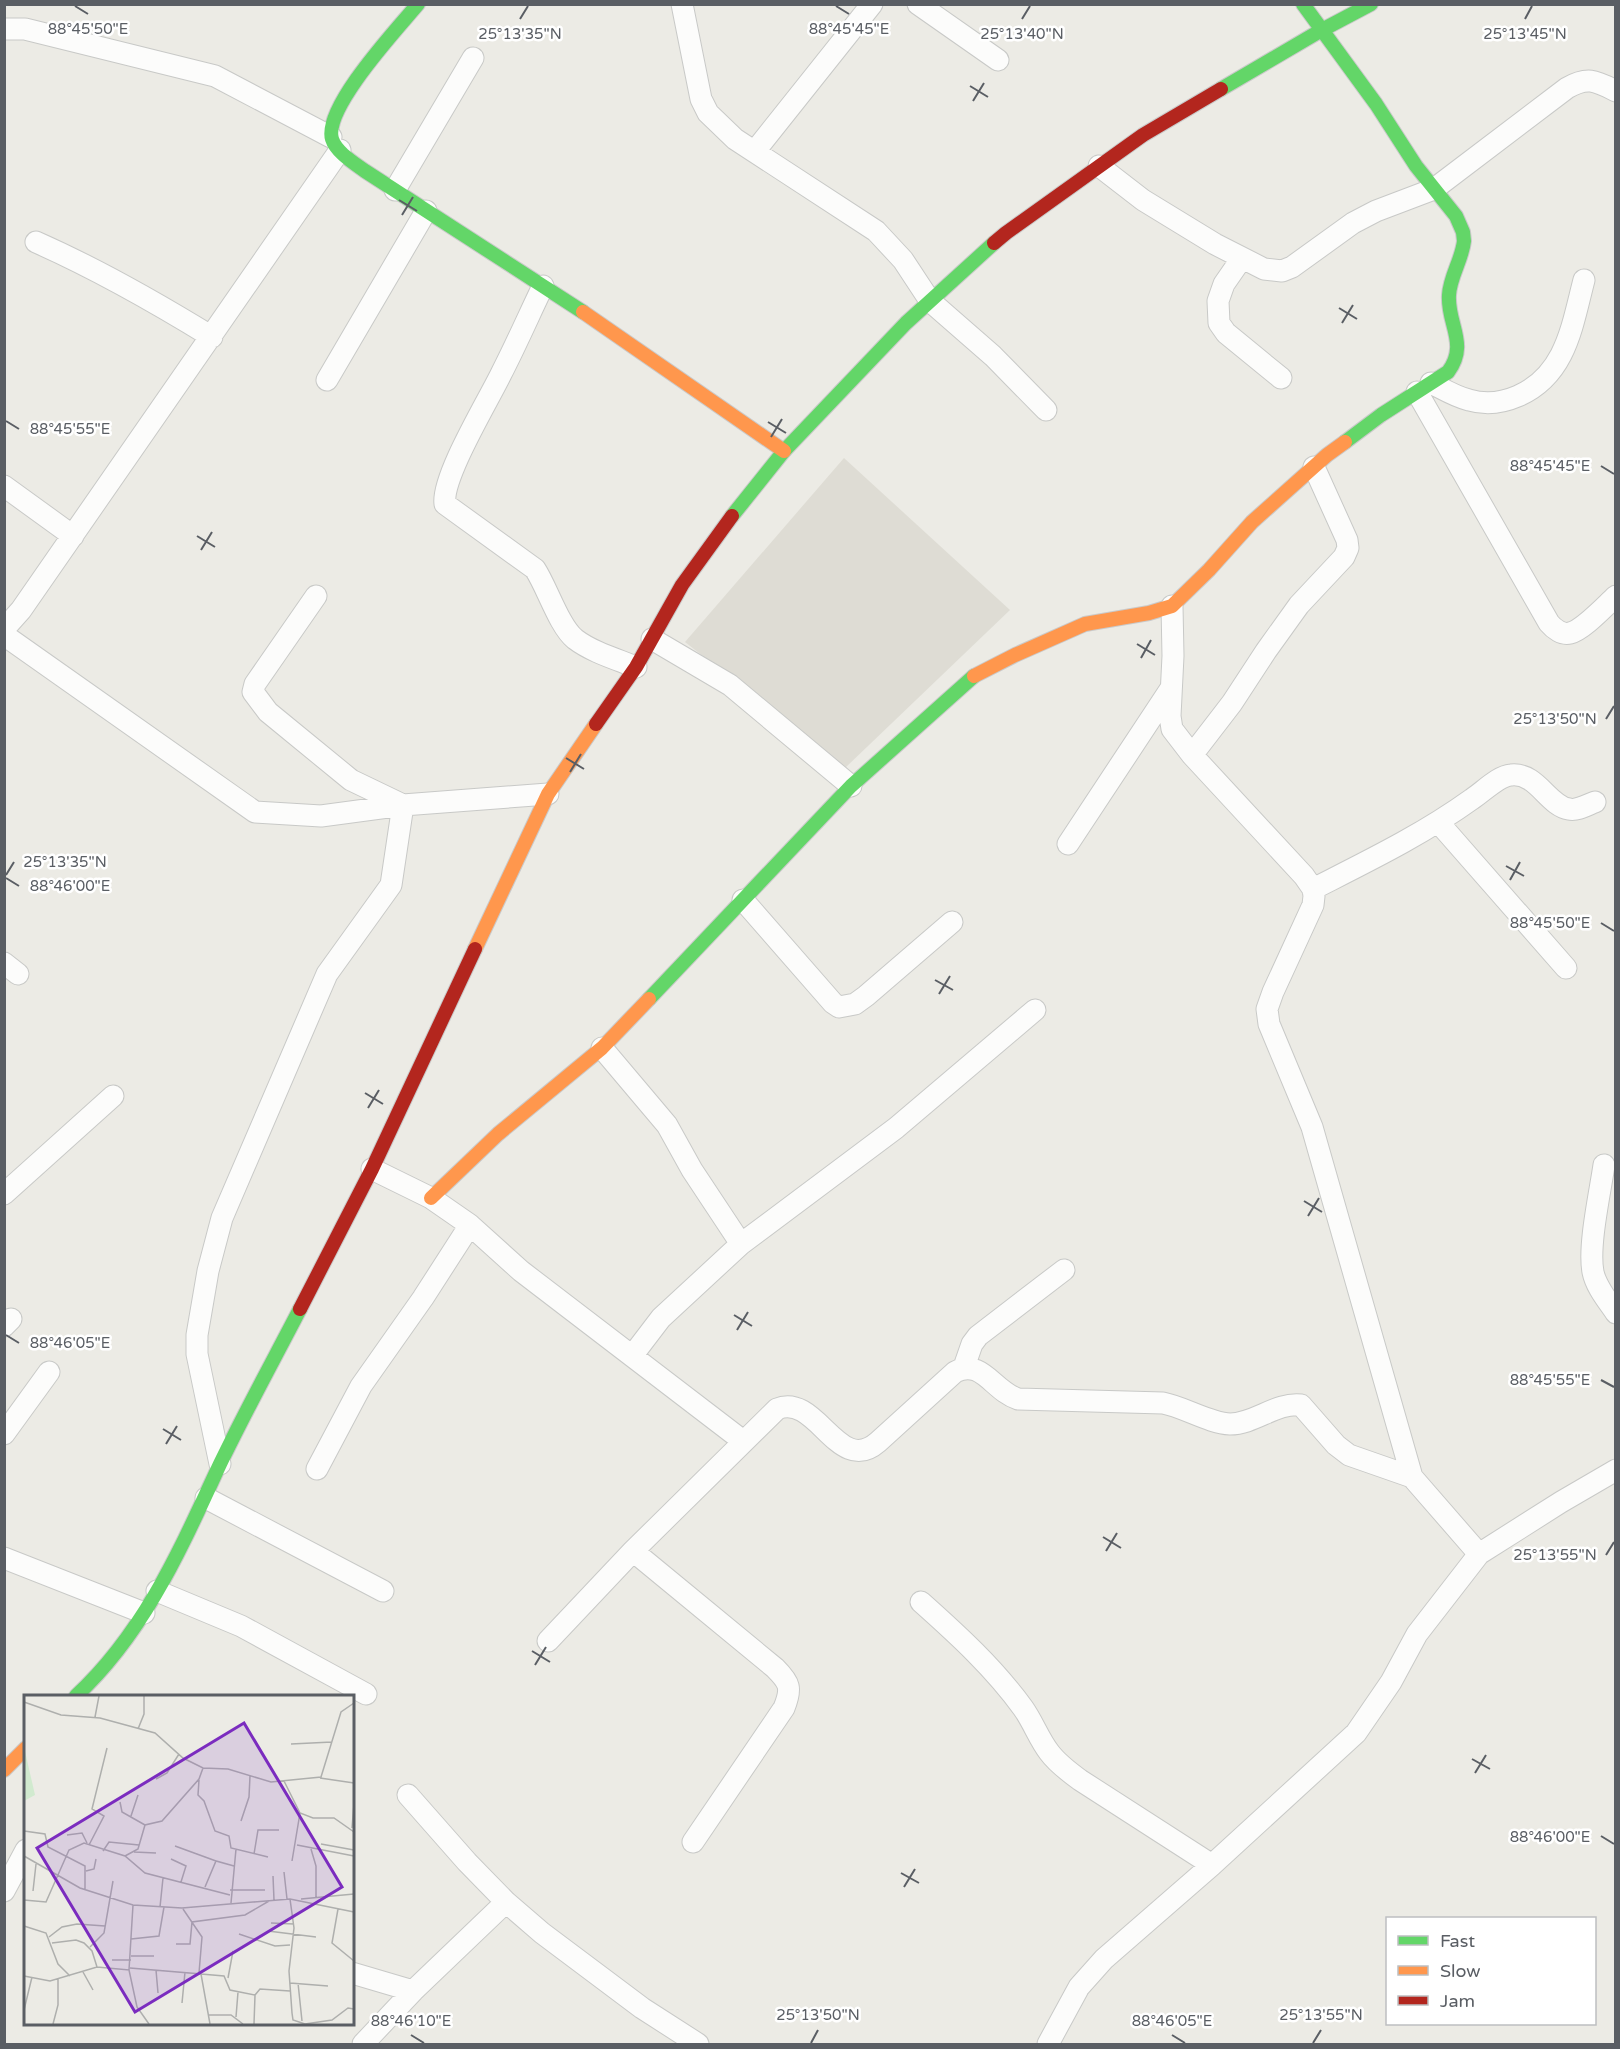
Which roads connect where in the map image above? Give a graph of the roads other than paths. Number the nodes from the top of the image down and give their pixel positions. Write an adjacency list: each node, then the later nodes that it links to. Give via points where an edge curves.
1 (418, 4): 12 (street, via 374,56 340,105 332,122)
2 (682, 4): 13 (street, via 701,99 725,130)
3 (872, 4): 13 (street)
4 (918, 4): 10 (street)
5 (1302, 4): 8 (street)
6 (1371, 4): 8 (street)
7 (4, 29): 12 (street, via 26,29 215,76)
8 (1320, 31): 14 (street, via 1143,135); 15 (street)
9 (472, 58): 16 (street)
10 (998, 60)
11 (1616, 91): 15 (street, via 1596,81 1578,81)
12 (336, 144): 16 (street, via 365,171); 23 (street)
13 (755, 151): 22 (street, via 876,231 903,260)
14 (1100, 166): 19 (street, via 1143,200); 22 (street, via 1006,233)
15 (1434, 189): 19 (street, via 1353,223 1282,271 1264,269); 26 (street, via 1461,223 1464,236 1448,288 1459,346 1455,364)
16 (395, 190): 17 (street)
17 (426, 211): 21 (street); 25 (street)
18 (36, 242): 23 (street, via 73,258)
19 (1242, 258): 24 (street, via 1224,284 1218,301 1219,323)
20 (1584, 280): 26 (street, via 1562,354 1548,376 1530,391 1491,404)
21 (543, 286): 28 (street); 38 (street, via 452,469 445,504 535,568 574,638)
22 (930, 301): 27 (street, via 993,356); 28 (street)
23 (212, 337): 31 (street)
24 (1281, 378)
25 (327, 381)
26 (1424, 387): 29 (street); 33 (street, via 1549,623 1563,633 1570,633)
27 (1046, 410)
28 (784, 451): 37 (street, via 682,585)
29 (1314, 467): 34 (street, via 1252,522); 40 (street, via 1347,540 1344,557 1299,605)
30 (4, 486): 31 (street)
31 (73, 536): 35 (street)
32 (316, 596): 44 (street, via 253,692 268,712 351,780)
33 (1616, 596)
34 (1172, 606): 39 (street); 41 (street, via 1085,624 969,679)
35 (4, 629)
36 (4, 636): 44 (street, via 255,812 321,816)
37 (652, 639): 38 (street); 41 (street, via 730,685)
38 (636, 667): 42 (street)
39 (1171, 687): 40 (street, via 1172,729); 46 (street)
40 (1192, 755): 47 (street)
41 (850, 786): 48 (street)
42 (548, 794): 44 (street); 55 (street)
43 (1595, 802): 45 (street, via 1576,809 1562,807 1534,782 1510,775)
44 (402, 805): 67 (street, via 391,885 327,974 222,1218 208,1271 196,1354)
45 (1439, 823): 47 (street); 50 (street)
46 (1068, 844)
47 (1312, 889): 70 (street, via 1313,905 1267,1009 1269,1024 1315,1136)
48 (743, 900): 49 (street, via 839,1007 855,1004 866,996); 52 (street)
49 (952, 922)
50 (1566, 968)
51 (1035, 1010): 59 (street, via 896,1128)
52 (602, 1048): 57 (street, via 498,1134); 59 (street, via 667,1125)
53 (113, 1096): 56 (street)
54 (1604, 1165): 61 (street, via 1593,1273)
55 (372, 1169): 57 (street); 67 (street)
56 (4, 1194)
57 (431, 1198): 58 (street)
58 (470, 1224): 62 (street, via 521,1271); 68 (street, via 361,1386)
59 (741, 1244): 62 (street, via 661,1318)
60 (1064, 1270): 63 (street, via 986,1328 972,1344)
61 (1616, 1314)
62 (632, 1356): 66 (street)
63 (964, 1367): 66 (street, via 865,1450 844,1447 803,1411 785,1406); 70 (street, via 981,1372 1018,1399 1163,1403 1230,1424 1290,1404 1301,1406 1349,1455)
64 (49, 1372): 65 (street)
65 (4, 1434)
66 (743, 1441): 72 (street)
67 (220, 1464): 71 (street)
68 (317, 1469)
69 (1616, 1470): 73 (street)
70 (1412, 1477): 73 (street)
71 (206, 1498): 75 (street); 76 (street)
72 (633, 1551): 79 (street); 87 (street, via 775,1668 790,1693 784,1708)
73 (1479, 1554): 89 (street, via 1417,1634 1391,1682 1356,1733)
74 (4, 1558): 78 (street)
75 (157, 1591): 78 (street); 81 (street, via 241,1626)
76 (383, 1591)
77 (921, 1602): 89 (street, via 968,1644 1005,1686 1064,1768)
78 (144, 1613): 80 (street)
79 (548, 1641)
80 (116, 1654): 82 (street); 83 (street)
81 (366, 1694)
82 (77, 1695)
83 (97, 1695)
84 (24, 1750): 85 (street)
85 (4, 1770)
86 (408, 1795): 91 (street)
87 (693, 1842)
88 (24, 1854): 90 (street)
89 (1212, 1865): 96 (street, via 1104,1959 1079,1987)
90 (4, 1891)
91 (506, 1902): 93 (street); 95 (street, via 642,2008)
92 (354, 1974): 93 (street)
93 (413, 1991): 94 (street)
94 (363, 2044)
95 (698, 2044)
96 (1048, 2044)

